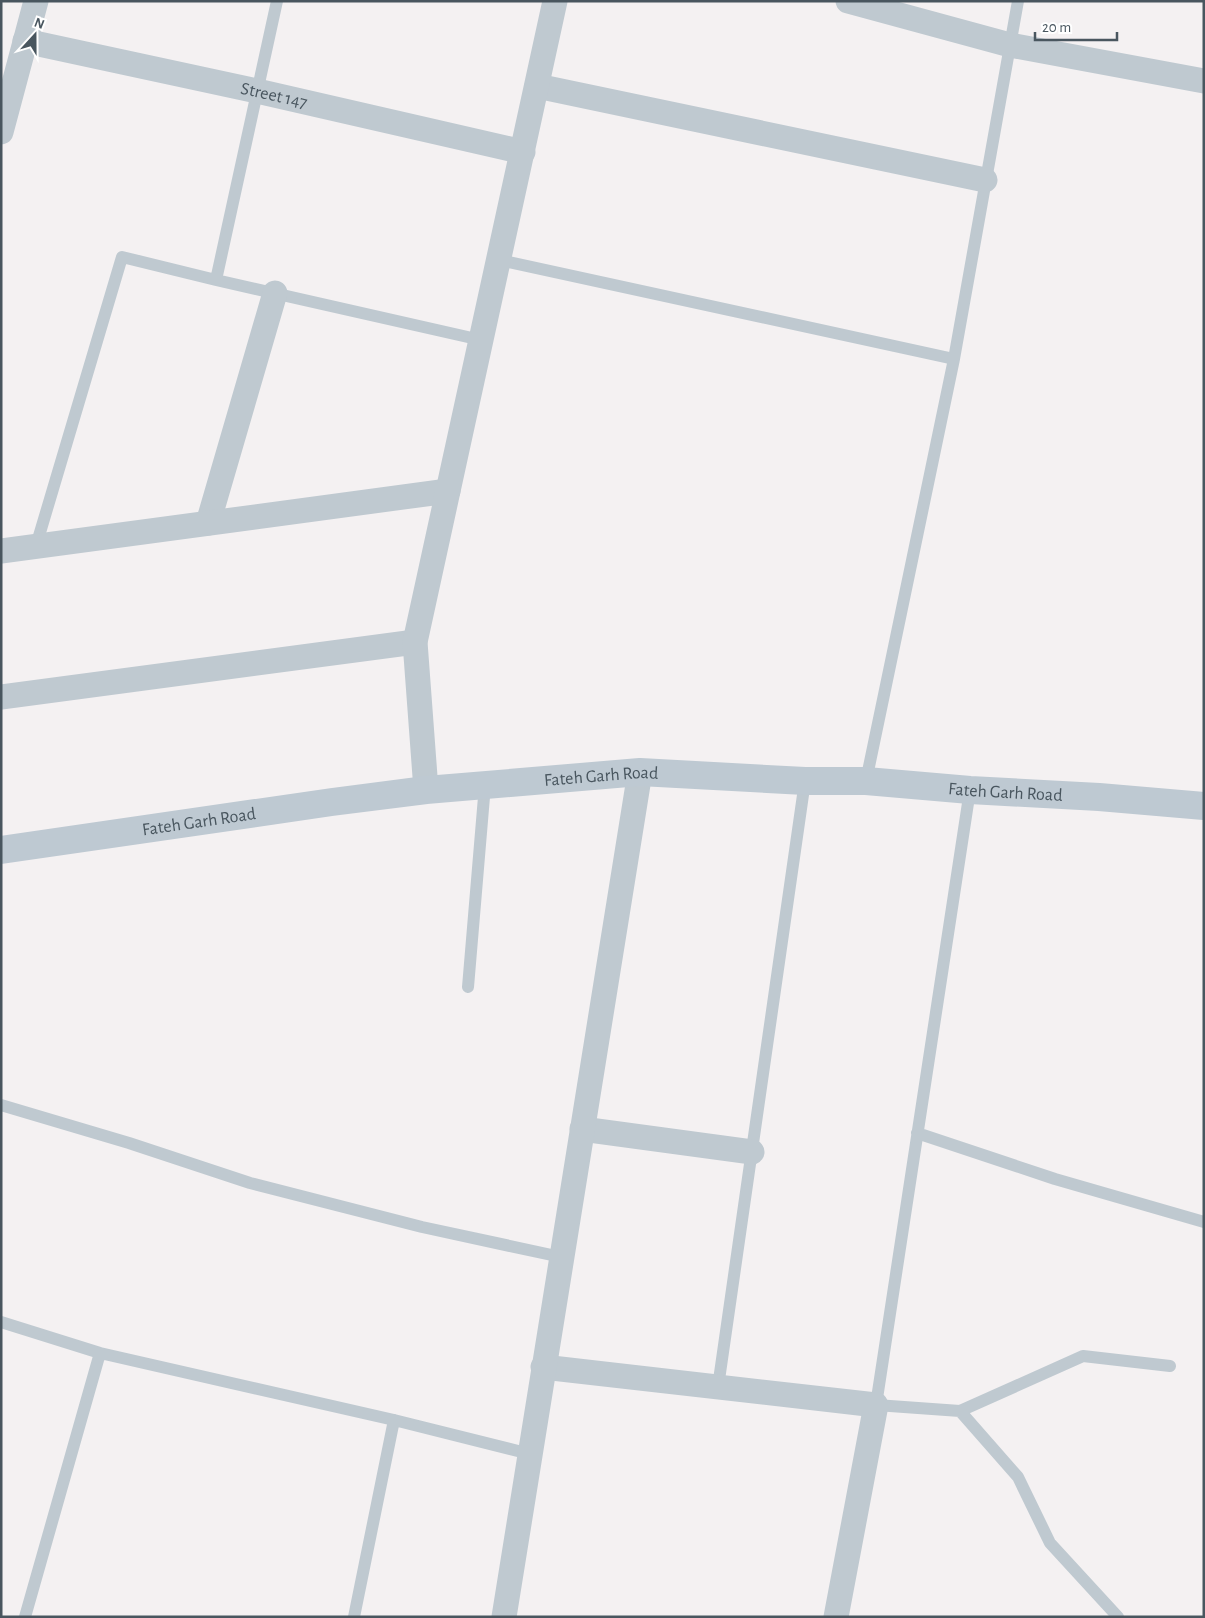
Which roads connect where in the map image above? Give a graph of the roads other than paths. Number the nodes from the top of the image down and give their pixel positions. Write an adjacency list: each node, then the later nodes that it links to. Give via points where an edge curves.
1 (36, 1): 6 (street)
2 (277, 1): 10 (lane)
3 (555, 1): 9 (street)
4 (848, 1): 7 (street)
5 (1018, 1): 7 (lane)
6 (25, 41): 10 (street, Street 147); 11 (street)
7 (1010, 45): 8 (street); 13 (lane)
8 (1204, 81)
9 (537, 86): 12 (street); 13 (street)
10 (257, 91): 12 (street, Street 147); 15 (lane)
11 (1, 132)
12 (523, 152): 14 (street)
13 (986, 180): 18 (lane)
14 (498, 260): 17 (street); 18 (lane)
15 (216, 280): 16 (lane); 21 (lane, via 122,258)
16 (274, 294): 17 (lane); 20 (street)
17 (481, 340): 19 (street)
18 (954, 359): 27 (lane)
19 (448, 491): 20 (street); 23 (street)
20 (208, 523): 21 (street)
21 (36, 546): 22 (street)
22 (1, 551)
23 (415, 642): 24 (street); 29 (street)
24 (1, 697)
25 (640, 772): 26 (street, Fateh Garh Road); 28 (street, Fateh Garh Road); 35 (street)
26 (804, 781): 27 (street, Fateh Garh Road); 37 (lane)
27 (866, 781): 30 (street, Fateh Garh Road)
28 (485, 785): 29 (street, Fateh Garh Road); 33 (lane)
29 (426, 790): 32 (street, Fateh Garh Road)
30 (970, 790): 31 (street, Fateh Garh Road); 36 (lane)
31 (1204, 806)
32 (1, 850)
33 (468, 987)
34 (1, 1105): 39 (lane, via 250,1183 422,1227)
35 (582, 1129): 37 (street); 39 (street)
36 (917, 1133): 38 (lane, via 1054,1179); 45 (lane)
37 (752, 1152): 44 (lane)
38 (1204, 1222)
39 (561, 1257): 43 (street)
40 (1, 1322): 41 (lane)
41 (100, 1353): 47 (lane); 49 (lane)
42 (1170, 1366): 46 (lane, via 1082,1356)
43 (543, 1368): 44 (street); 48 (street)
44 (718, 1387): 45 (street)
45 (876, 1404): 46 (lane); 52 (street)
46 (960, 1412): 53 (lane, via 1018,1477 1050,1543)
47 (394, 1420): 48 (lane); 50 (lane)
48 (530, 1454): 51 (street)
49 (25, 1617)
50 (354, 1617)
51 (504, 1617)
52 (836, 1617)
53 (1118, 1617)

